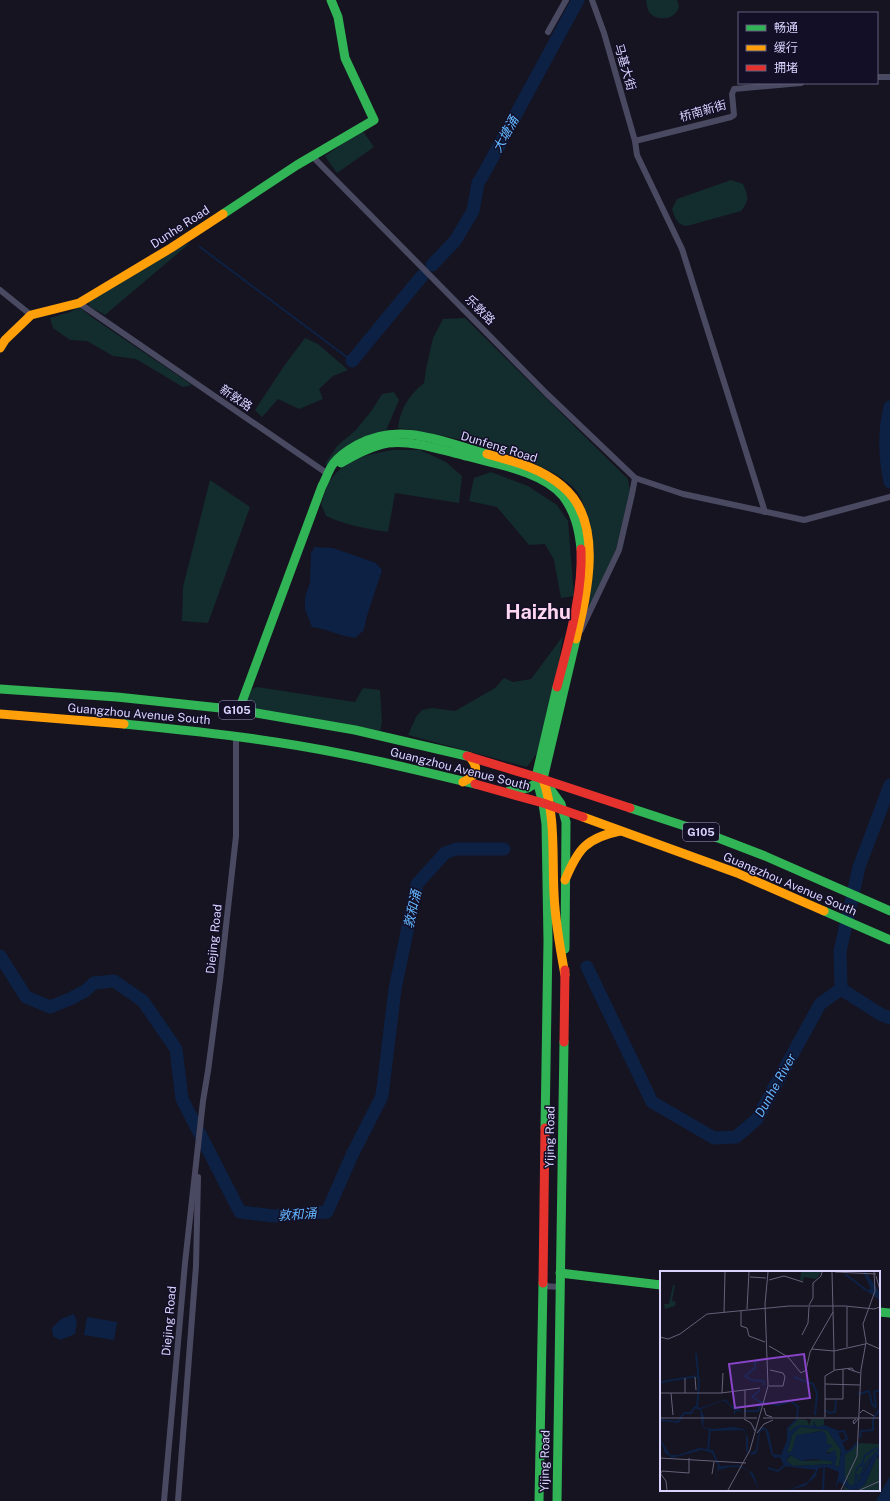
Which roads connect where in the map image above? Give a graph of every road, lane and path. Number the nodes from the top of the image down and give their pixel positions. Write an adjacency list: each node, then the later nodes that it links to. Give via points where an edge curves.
1 (331, 0): 9 (main road, Dunhe Road, via 338,17 345,58 374,120)
2 (566, 0): 4 (street)
3 (592, 0): 8 (street, 马基大街, via 604,32)
4 (548, 32)
5 (878, 77): 6 (street)
6 (890, 77)
7 (790, 84): 8 (street, 桥南新街, via 734,89 734,115 731,117)
8 (635, 141): 17 (street, 马基大街, via 637,155 682,249)
9 (312, 156): 11 (main road, Dunhe Road, via 171,248); 15 (street, 乐敦路, via 546,393)
10 (0, 290): 12 (street)
11 (79, 302): 12 (main road, Dunhe Road); 14 (street, 新敦路)
12 (31, 315): 13 (main road, Dunhe Road)
13 (0, 348)
14 (328, 474): 18 (main road, Dunfeng Road, via 334,463 351,448 381,435 405,434 519,463 552,478 573,496 587,531 586,587); 20 (main road, Dunfeng Road); 24 (main road, Dunfeng Road, via 365,449 405,442 523,472 549,485 567,501 579,532 580,575)
15 (635, 478): 17 (street, via 683,494); 18 (street, via 618,550)
16 (890, 497): 17 (street, via 804,520)
17 (765, 512)
18 (575, 644): 24 (main road, Dunfeng Road)
19 (0, 689): 20 (main road, Guangzhou Avenue South / G105)
20 (239, 710): 23 (main road, Guangzhou Avenue South / G105, via 356,730)
21 (0, 714): 22 (main road, Guangzhou Avenue South / G105)
22 (236, 736): 25 (main road, Guangzhou Avenue South / G105, via 392,764); 35 (street, Diejing Road, via 236,836)
23 (470, 757): 24 (main road, Guangzhou Avenue South / G105); 25 (main road, via 476,769 473,777)
24 (539, 780): 26 (main road, Guangzhou Avenue South / G105); 27 (main road, via 523,790); 28 (main road, Yijing Road); 28 (main road, Yijing Road)
25 (463, 782): 27 (main road, Guangzhou Avenue South / G105)
26 (572, 789): 28 (main road); 32 (main road, Guangzhou Avenue South / G105, via 727,841)
27 (504, 792): 28 (main road, Guangzhou Avenue South / G105)
28 (549, 800): 29 (main road, Guangzhou Avenue South / G105); 29 (main road, Yijing Road); 34 (main road, via 554,830 557,929); 38 (main road, Yijing Road, via 546,824 548,912)
29 (564, 810): 30 (main road, Guangzhou Avenue South / G105); 31 (main road, Yijing Road)
30 (621, 831): 31 (main road, via 606,833 585,844 572,860); 33 (main road, Guangzhou Avenue South / G105, via 737,874)
31 (565, 880): 34 (main road, Yijing Road)
32 (890, 911)
33 (890, 940)
34 (565, 975): 36 (main road, Yijing Road)
35 (199, 1144): 42 (street, Diejing Road, via 185,1263); 43 (street, Diejing Road, via 196,1266)
36 (560, 1273): 37 (main road); 39 (main road, Yijing Road)
37 (660, 1285)
38 (543, 1286): 39 (street); 44 (main road, Yijing Road)
39 (560, 1287): 45 (main road, Yijing Road)
40 (880, 1312): 41 (main road)
41 (890, 1313)
42 (164, 1501)
43 (178, 1501)
44 (538, 1501)
45 (557, 1501)

